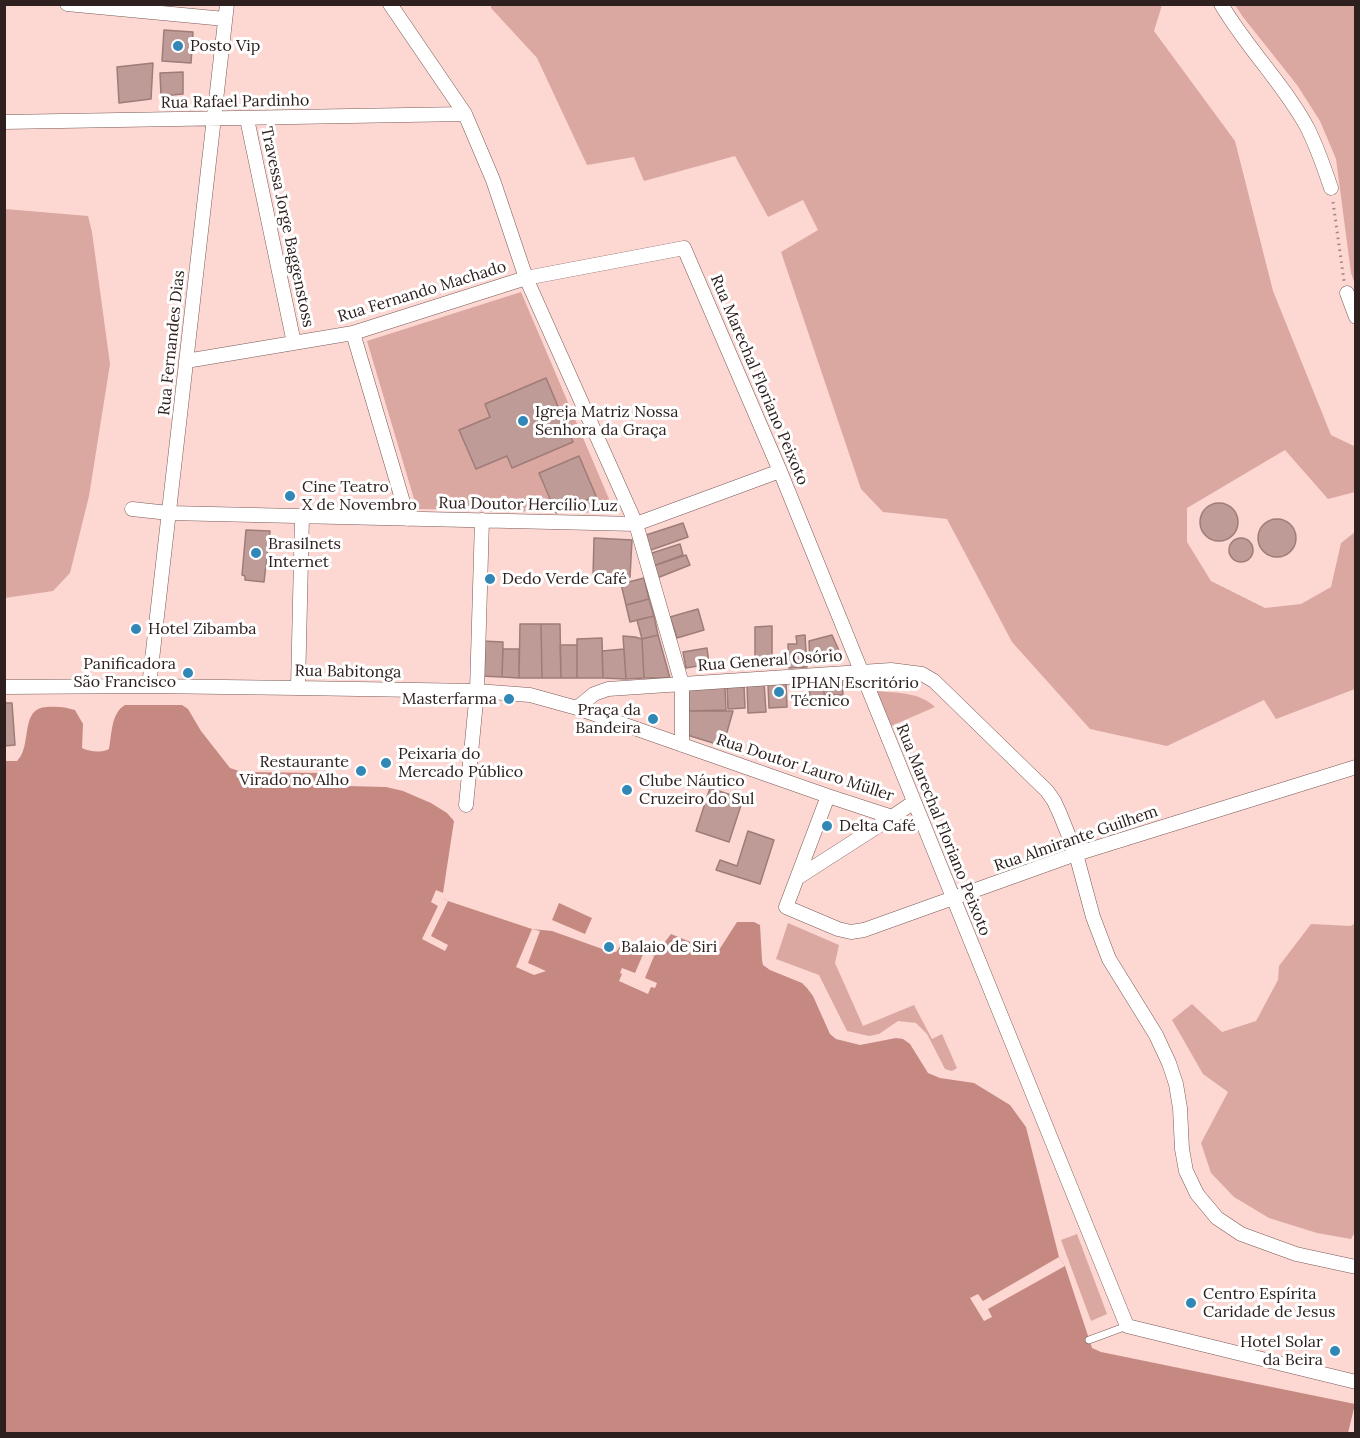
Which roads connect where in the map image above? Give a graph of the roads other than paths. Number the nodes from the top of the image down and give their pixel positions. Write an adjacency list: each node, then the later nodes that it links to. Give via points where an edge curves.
1 (67, 4): 5 (street)
2 (227, 4): 5 (street, Rua Fernandes Dias)
3 (390, 4): 6 (street)
4 (1221, 4): 10 (street, via 1306,126)
5 (225, 19): 7 (street, Rua Fernandes Dias)
6 (465, 114): 8 (street, Rua Rafael Pardinho); 12 (street, via 494,180)
7 (214, 119): 8 (street, Rua Rafael Pardinho); 9 (street, Rua Rafael Pardinho); 17 (street, Rua Fernandes Dias)
8 (247, 119): 16 (street, Travessa Jorge Baggenstoss)
9 (4, 122)
10 (1331, 188)
11 (684, 248): 12 (street, Rua Fernando Machado); 18 (street, Rua Marechal Floriano Peixoto)
12 (525, 278): 15 (street, Rua Fernando Machado); 24 (street)
13 (1347, 292): 14 (street)
14 (1356, 317)
15 (354, 333): 16 (street, Rua Fernando Machado); 22 (street)
16 (294, 343): 17 (street, Rua Fernando Machado)
17 (186, 361): 20 (street, Rua Fernandes Dias)
18 (780, 471): 24 (street); 25 (street, Rua Marechal Floriano Peixoto)
19 (132, 508): 20 (street, Rua Doutor Hercílio Luz)
20 (169, 513): 21 (street, Rua Doutor Hercílio Luz); 27 (street, Rua Fernandes Dias)
21 (302, 516): 22 (street, Rua Doutor Hercílio Luz); 29 (street)
22 (408, 519): 23 (street, Rua Doutor Hercílio Luz)
23 (482, 520): 24 (street, Rua Doutor Hercílio Luz); 30 (street)
24 (636, 524): 26 (street)
25 (861, 672): 26 (street, Rua General Osório); 35 (street, Rua Marechal Floriano Peixoto); 38 (street, Rua General Osório, via 905,671 934,681 1047,791)
26 (682, 684): 31 (street, via 608,689 594,694); 32 (street)
27 (149, 686): 28 (street, Rua Babitonga); 29 (street, Rua Babitonga)
28 (4, 687)
29 (298, 688): 30 (street, Rua Babitonga)
30 (477, 691): 31 (street, Rua Babitonga, via 530,695); 36 (street)
31 (577, 708): 32 (street, Rua Babitonga)
32 (682, 745): 34 (street, Rua Doutor Lauro Müller)
33 (1356, 767): 38 (street, Rua Almirante Guilhem)
34 (828, 796): 37 (street, Rua Doutor Lauro Müller); 39 (street, Rua Almirante Guilhem)
35 (914, 802): 37 (street, Rua Doutor Lauro Müller); 40 (street, Rua Marechal Floriano Peixoto)
36 (466, 805)
37 (892, 817): 39 (street)
38 (1076, 854): 40 (street, Rua Almirante Guilhem); 41 (street, Rua General Osório, via 1109,959 1169,1063 1180,1108 1186,1172 1197,1194 1217,1218 1241,1234 1296,1254)
39 (797, 878): 40 (street, Rua Almirante Guilhem, via 786,907 851,932)
40 (953, 898): 42 (street, Rua Marechal Floriano Peixoto)
41 (1356, 1267)
42 (1127, 1326): 43 (lane); 44 (street)
43 (1089, 1340)
44 (1356, 1382)

